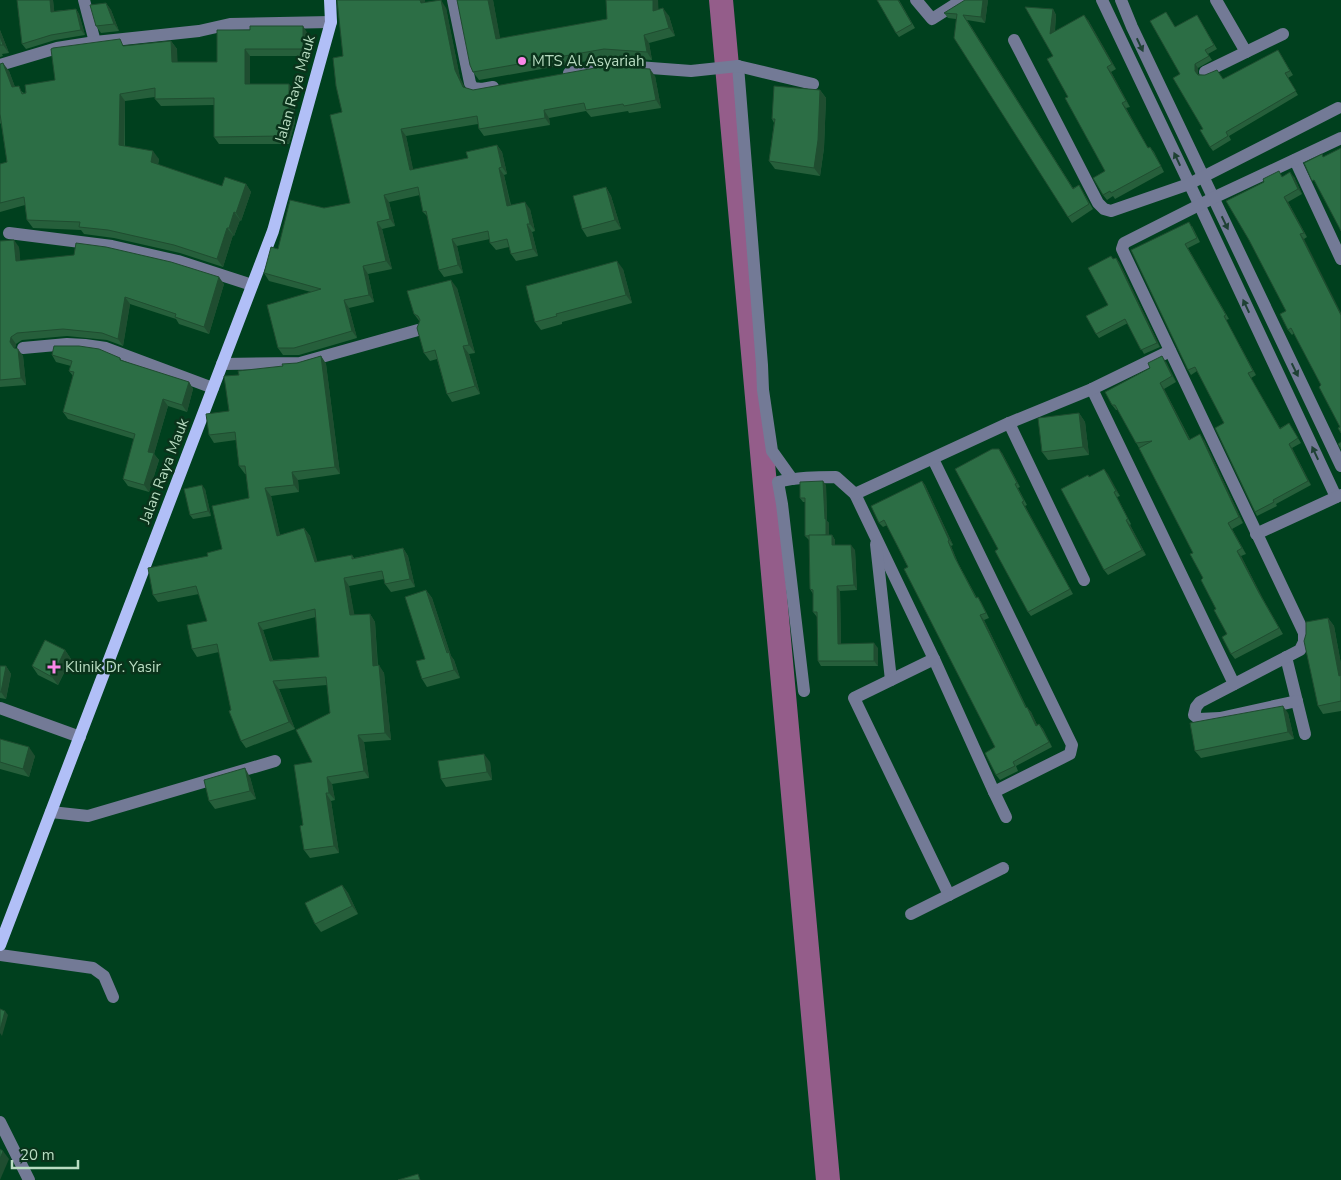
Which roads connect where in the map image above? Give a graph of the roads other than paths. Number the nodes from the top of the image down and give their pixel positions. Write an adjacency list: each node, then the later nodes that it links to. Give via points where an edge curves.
1 (84, 0): 12 (street)
2 (331, 0): 9 (main road, Jalan Raya Mauk)
3 (453, 0): 18 (street, via 473,88 482,90)
4 (916, 0): 5 (street, via 932,19)
5 (962, 0)
6 (1102, 0): 24 (street, one-way to 6)
7 (1122, 0): 23 (street, one-way to 23)
8 (1216, 0): 13 (street)
9 (331, 22): 12 (street, via 230,24 199,31); 29 (main road, Jalan Raya Mauk, via 272,231)
10 (1283, 34): 13 (street)
11 (1014, 40): 24 (street, via 1104,209 1111,211)
12 (94, 42): 14 (street, via 57,48)
13 (1246, 52): 16 (street)
14 (0, 65)
15 (734, 66): 17 (street, via 691,71 611,65); 19 (street); 39 (street, via 763,390 772,451)
16 (1205, 72)
17 (556, 75)
18 (510, 84)
19 (813, 84)
20 (1338, 108): 23 (street)
21 (1341, 138): 22 (street)
22 (1295, 160): 25 (street); 28 (street)
23 (1203, 177): 24 (street); 25 (street)
24 (1189, 184): 26 (street)
25 (1213, 198): 26 (street); 38 (street, one-way to 38)
26 (1199, 204): 32 (street, via 1124,243 1122,249); 41 (street, one-way to 26)
27 (9, 233): 29 (street, via 112,246 178,261)
28 (1341, 259)
29 (252, 285): 33 (main road, Jalan Raya Mauk)
30 (418, 330): 33 (street, via 300,363)
31 (23, 348): 34 (street, via 67,344 106,348)
32 (1170, 351): 35 (street); 43 (street)
33 (222, 364): 34 (main road, Jalan Raya Mauk)
34 (213, 388): 53 (main road, Jalan Raya Mauk)
35 (1092, 388): 36 (street); 48 (street)
36 (1009, 423): 37 (street); 44 (street)
37 (933, 459): 40 (street); 55 (street, via 1072,745 1070,754)
38 (1341, 466)
39 (792, 479): 40 (street, via 836,477); 49 (street, via 778,482)
40 (855, 494): 42 (street)
41 (1338, 496): 43 (street)
42 (875, 534): 46 (street); 47 (street)
43 (1256, 534): 45 (street, via 1304,633 1300,650)
44 (1084, 580)
45 (1286, 657): 48 (street); 50 (street)
46 (934, 659): 47 (street); 55 (street)
47 (891, 680): 59 (street, via 854,698)
48 (1234, 684): 50 (street, via 1200,702 1194,715 1199,719 1214,718)
49 (804, 691)
50 (1297, 701): 52 (street)
51 (0, 708): 53 (street)
52 (1305, 734)
53 (80, 737): 56 (main road, Jalan Raya Mauk)
54 (275, 761): 56 (street, via 88,816)
55 (994, 792): 57 (street)
56 (51, 812): 61 (main road, Jalan Raya Mauk)
57 (1006, 818)
58 (1003, 868): 59 (street)
59 (949, 895): 60 (street)
60 (911, 914)
61 (0, 945)
62 (0, 955): 63 (street, via 93,968 104,976)
63 (113, 997)
64 (0, 1122): 65 (street)
65 (29, 1180)

